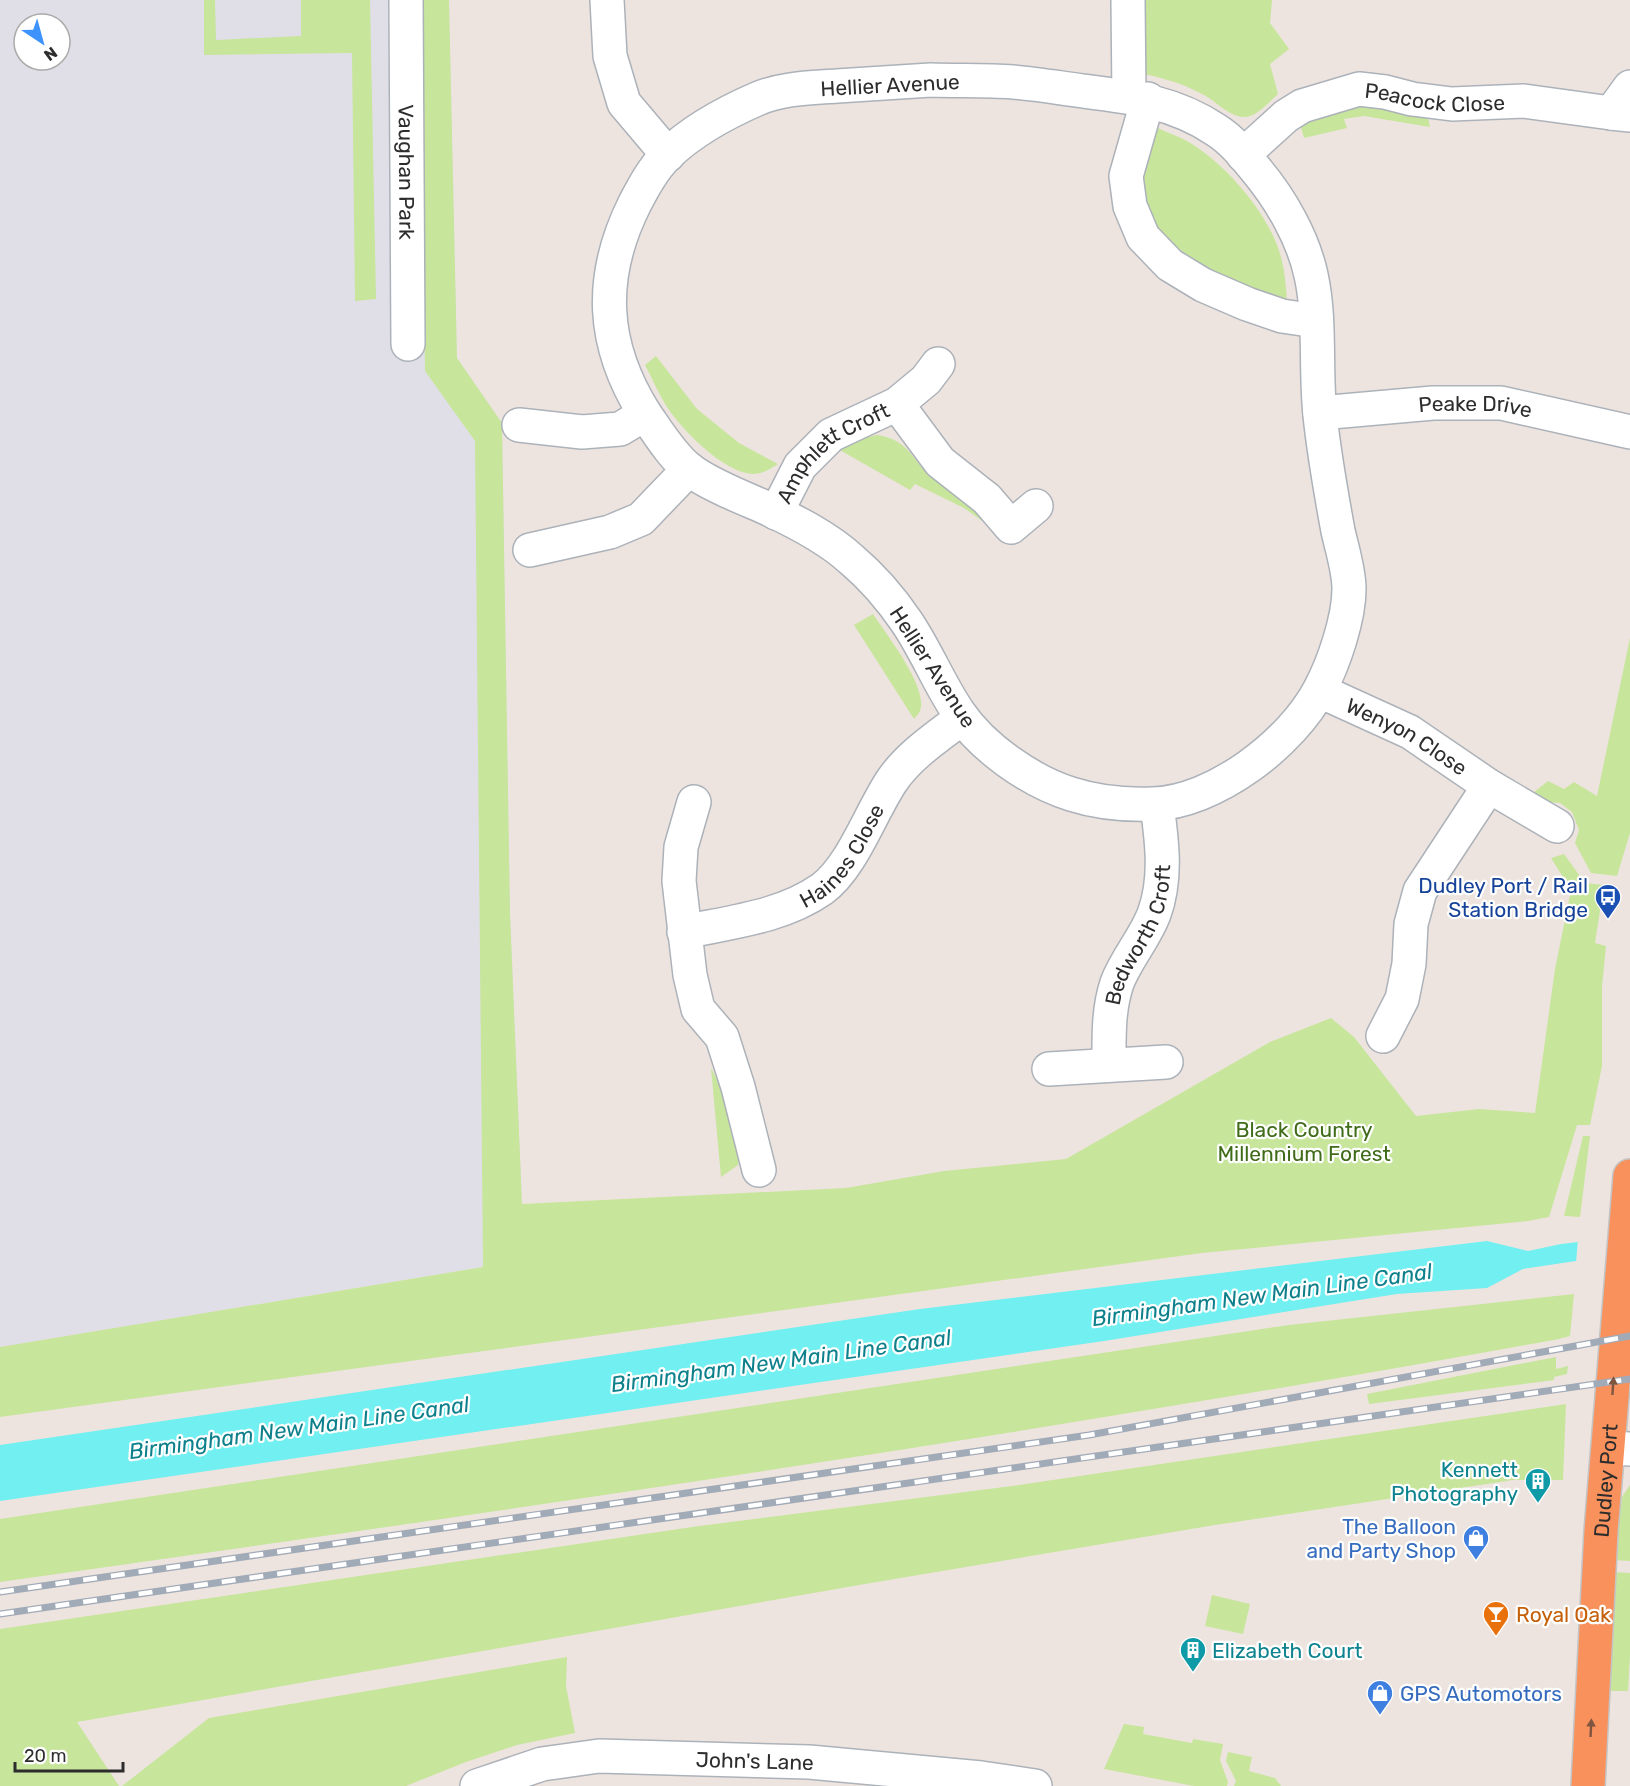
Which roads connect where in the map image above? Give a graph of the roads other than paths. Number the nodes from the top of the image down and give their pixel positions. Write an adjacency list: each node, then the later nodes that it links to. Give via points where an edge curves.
1 (406, 0): 10 (street, Vaughan Park)
2 (607, 0): 7 (street, via 610,56 624,103)
3 (1128, 0): 5 (street)
4 (1630, 87): 6 (street, Peacock Close)
5 (1138, 98): 7 (street, Hellier Avenue, via 998,81 931,80 795,89 764,95 727,113); 8 (street, Hellier Avenue, via 1189,114 1222,133); 9 (street, via 1126,176 1130,206 1143,237 1170,265 1203,285 1282,316)
6 (1620, 114): 8 (street, Peacock Close, via 1524,101 1452,104 1359,89 1302,106)
7 (668, 155): 14 (street, Hellier Avenue, via 646,182 628,218 615,251 609,285 609,323 618,359)
8 (1244, 155): 9 (street, Hellier Avenue, via 1265,181 1299,240 1310,273)
9 (1316, 321): 13 (street, Hellier Avenue)
10 (408, 345)
11 (938, 364): 12 (street, Amphlett Croft, via 926,380)
12 (897, 404): 18 (street, Amphlett Croft, via 940,462 987,498 1011,527); 19 (street, Amphlett Croft, via 831,435 800,466)
13 (1320, 413): 16 (street, Peake Drive, via 1432,403 1502,403); 21 (street, Hellier Avenue, via 1349,587 1342,634)
14 (645, 414): 15 (street, via 620,429 582,432); 17 (street, Hellier Avenue)
15 (519, 425)
16 (1630, 432)
17 (689, 469): 19 (street, Hellier Avenue); 20 (street, via 641,519 610,532)
18 (1036, 506)
19 (776, 513): 22 (street, Hellier Avenue, via 821,537 851,559 881,589 908,624)
20 (530, 550)
21 (1320, 691): 23 (street, Wenyon Close, via 1410,732); 25 (street, Hellier Avenue, via 1287,734 1228,782 1197,796)
22 (962, 718): 25 (street, Hellier Avenue, via 995,752 1034,778 1072,795); 27 (street, Haines Close, via 922,748 892,780 844,867 823,888 763,916)
23 (1489, 786): 26 (street, Wenyon Close); 28 (street, Wenyon Close, via 1420,891 1411,924 1402,999)
24 (694, 802): 27 (street, via 681,847 679,881)
25 (1157, 805): 30 (street, Bedworth Croft, via 1161,884 1154,915 1118,982 1109,1016)
26 (1557, 826)
27 (684, 932): 32 (street, via 698,1009 722,1037)
28 (1383, 1036)
29 (1166, 1062): 30 (street)
30 (1109, 1065): 31 (street)
31 (1049, 1069)
32 (759, 1170)
33 (1630, 1176): 34 (highway, Dudley Port, one-way to 33)
34 (1619, 1449): 37 (highway, Dudley Port, one-way to 34, via 1601,1531)
35 (477, 1786): 36 (street, John's Lane, via 542,1764 599,1756 809,1762)
36 (1035, 1786)
37 (1588, 1786)

